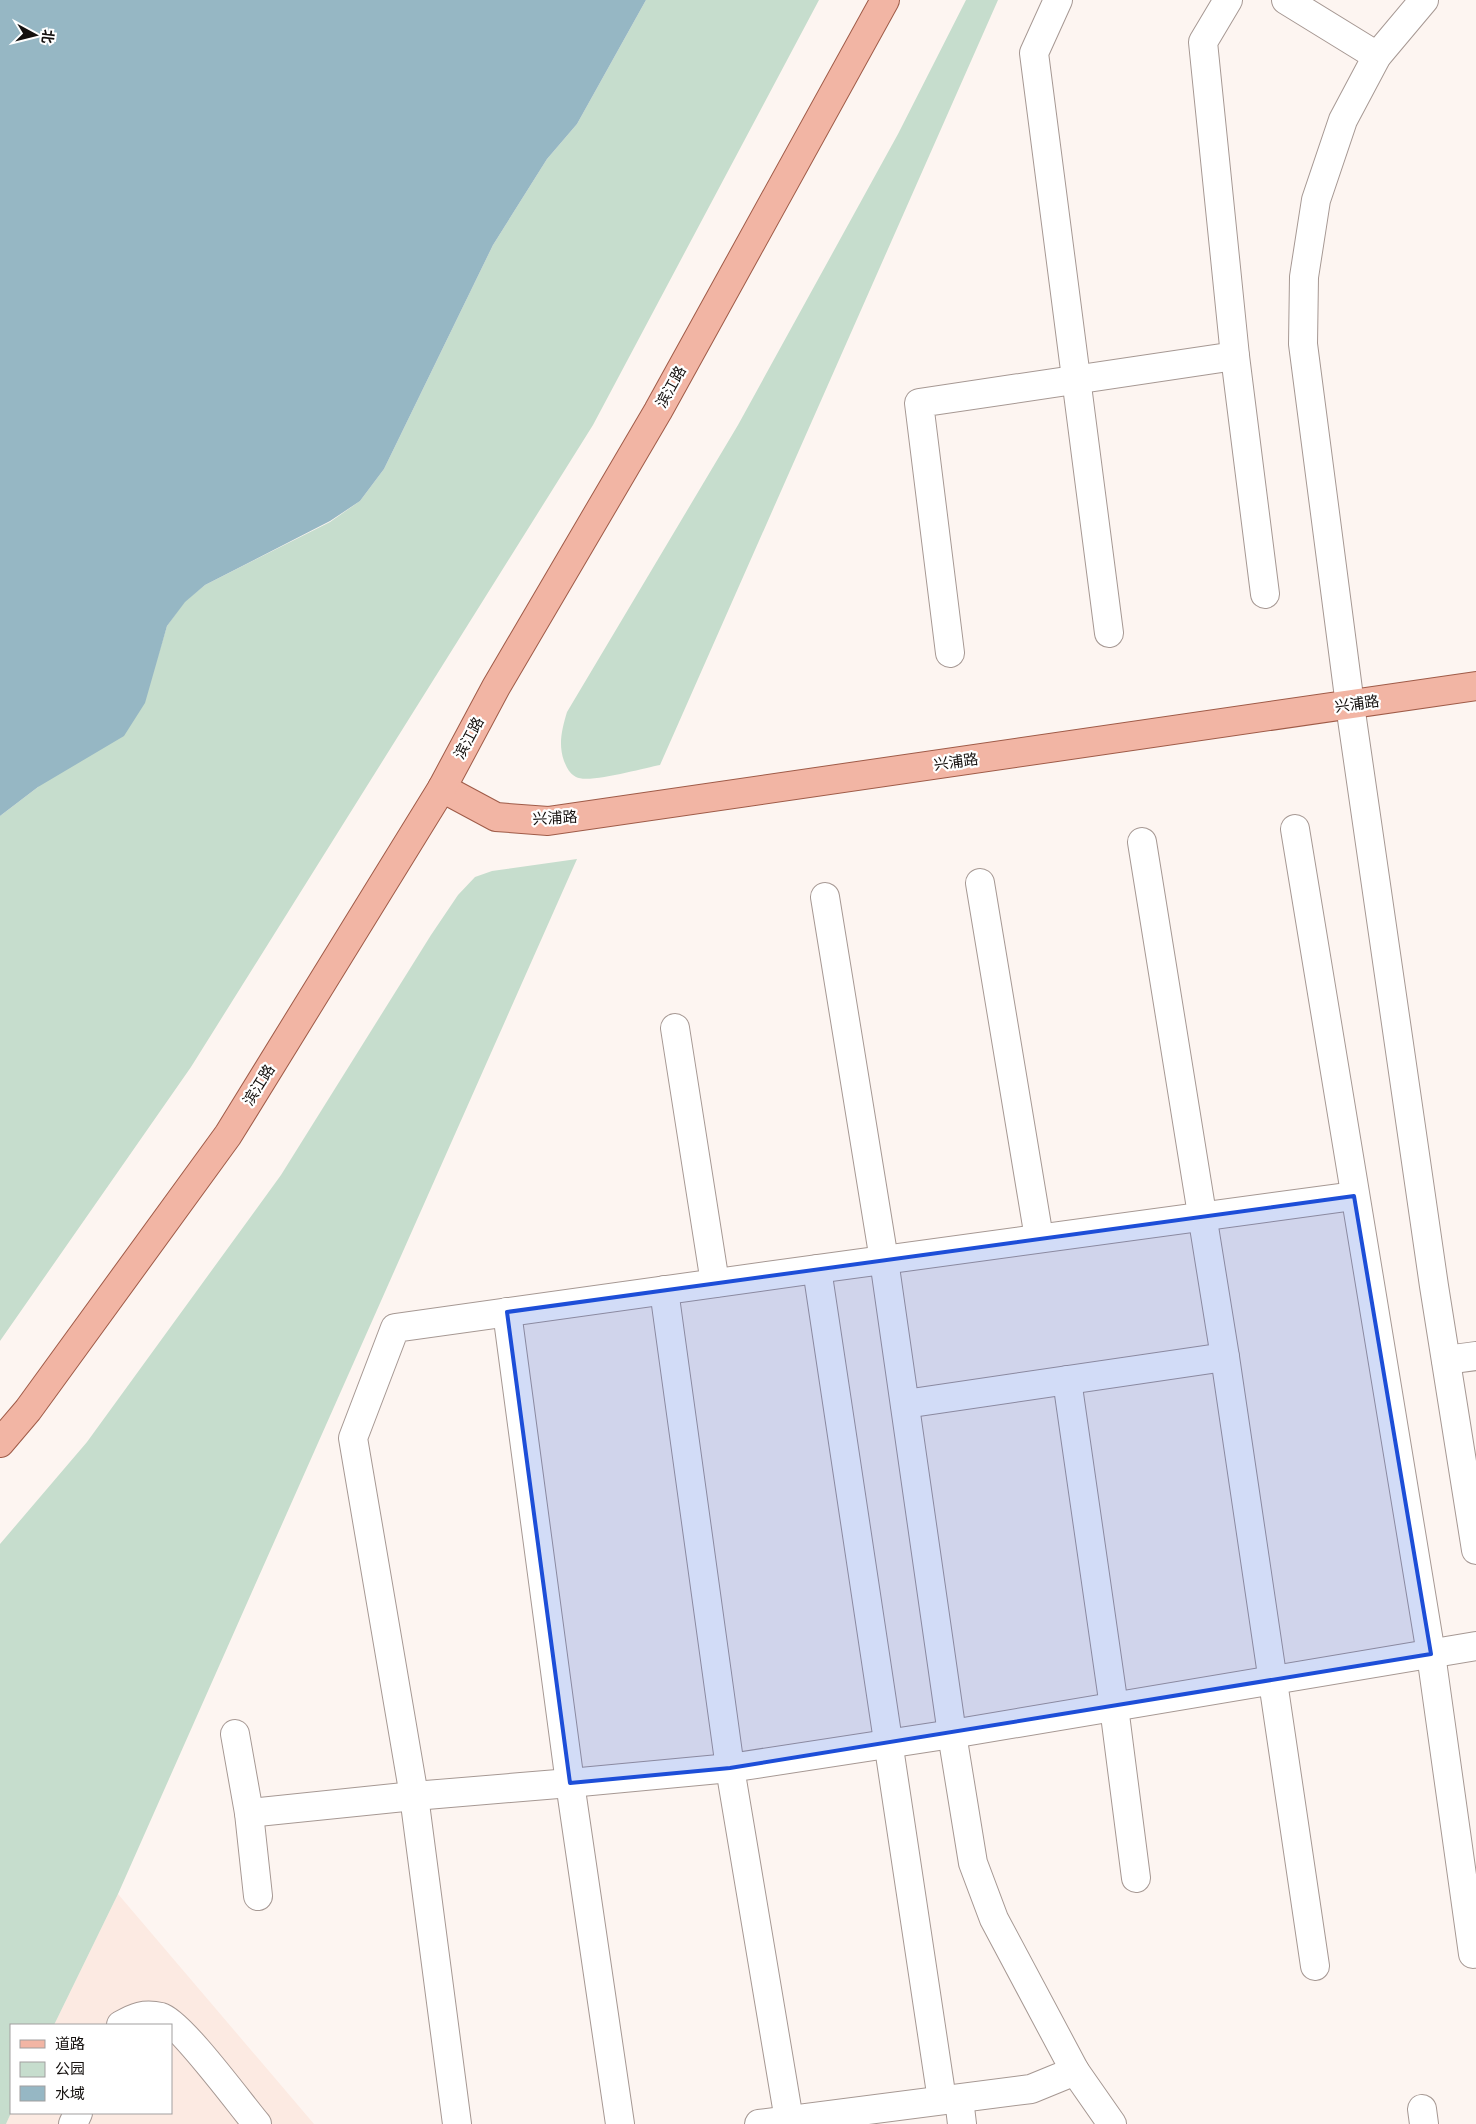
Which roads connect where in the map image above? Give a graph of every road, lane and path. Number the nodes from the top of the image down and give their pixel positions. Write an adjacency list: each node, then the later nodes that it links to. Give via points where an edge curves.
1 (885, 0): 14 (main road, 滨江路, via 658,411 496,687)
2 (1058, 0): 8 (street, via 1034,53)
3 (1228, 0): 7 (street, via 1203,42)
4 (1286, 0): 6 (street)
5 (1424, 0): 6 (street)
6 (1377, 56): 13 (street, via 1343,120 1316,200 1304,277 1303,344)
7 (1235, 356): 8 (street); 9 (street)
8 (1076, 380): 10 (street); 11 (street, via 919,403)
9 (1265, 594)
10 (1109, 633)
11 (950, 653)
12 (1476, 686): 13 (main road, 兴浦路)
13 (1350, 705): 14 (main road, 兴浦路, via 548,821 496,817); 30 (street)
14 (442, 788): 33 (main road, 滨江路, via 228,1135 28,1410)
15 (1295, 829): 20 (street)
16 (1142, 842): 21 (street)
17 (980, 883): 22 (street)
18 (825, 897): 23 (street)
19 (676, 1028): 25 (street)
20 (1354, 1196): 21 (street); 36 (street)
21 (1203, 1216): 22 (street); 29 (street)
22 (1040, 1238): 23 (street)
23 (884, 1260): 24 (street); 32 (street)
24 (817, 1269): 25 (street); 41 (street)
25 (715, 1283): 26 (street)
26 (664, 1290): 27 (street); 42 (street)
27 (507, 1312): 43 (street); 44 (street, via 395,1328 354,1438)
28 (1476, 1356): 30 (street)
29 (1225, 1357): 31 (street); 37 (street)
30 (1446, 1360): 34 (street)
31 (1067, 1380): 32 (street); 38 (street)
32 (905, 1404): 40 (street)
33 (0, 1443)
34 (1476, 1550)
35 (1476, 1646): 36 (street)
36 (1430, 1654): 37 (street); 48 (street)
37 (1272, 1680): 38 (street); 49 (street)
38 (1114, 1707): 40 (street); 46 (street)
39 (235, 1734): 45 (street)
40 (952, 1734): 41 (street); 53 (street, via 973,1863 994,1920)
41 (888, 1744): 42 (street); 54 (street)
42 (730, 1768): 43 (street); 55 (street)
43 (570, 1783): 44 (street); 58 (street)
44 (414, 1796): 45 (street); 57 (street)
45 (249, 1813): 47 (street)
46 (1136, 1878)
47 (258, 1896)
48 (1473, 1954)
49 (1315, 1966)
50 (123, 2024): 51 (street, via 138,2016 163,2018)
51 (170, 2024)
52 (172, 2025): 56 (street, via 184,2035)
53 (1075, 2071): 54 (street, via 1031,2090); 60 (street)
54 (954, 2108): 55 (street)
55 (797, 2121): 59 (street)
56 (257, 2124)
57 (457, 2124)
58 (620, 2124)
59 (759, 2124)
60 (1112, 2124)

